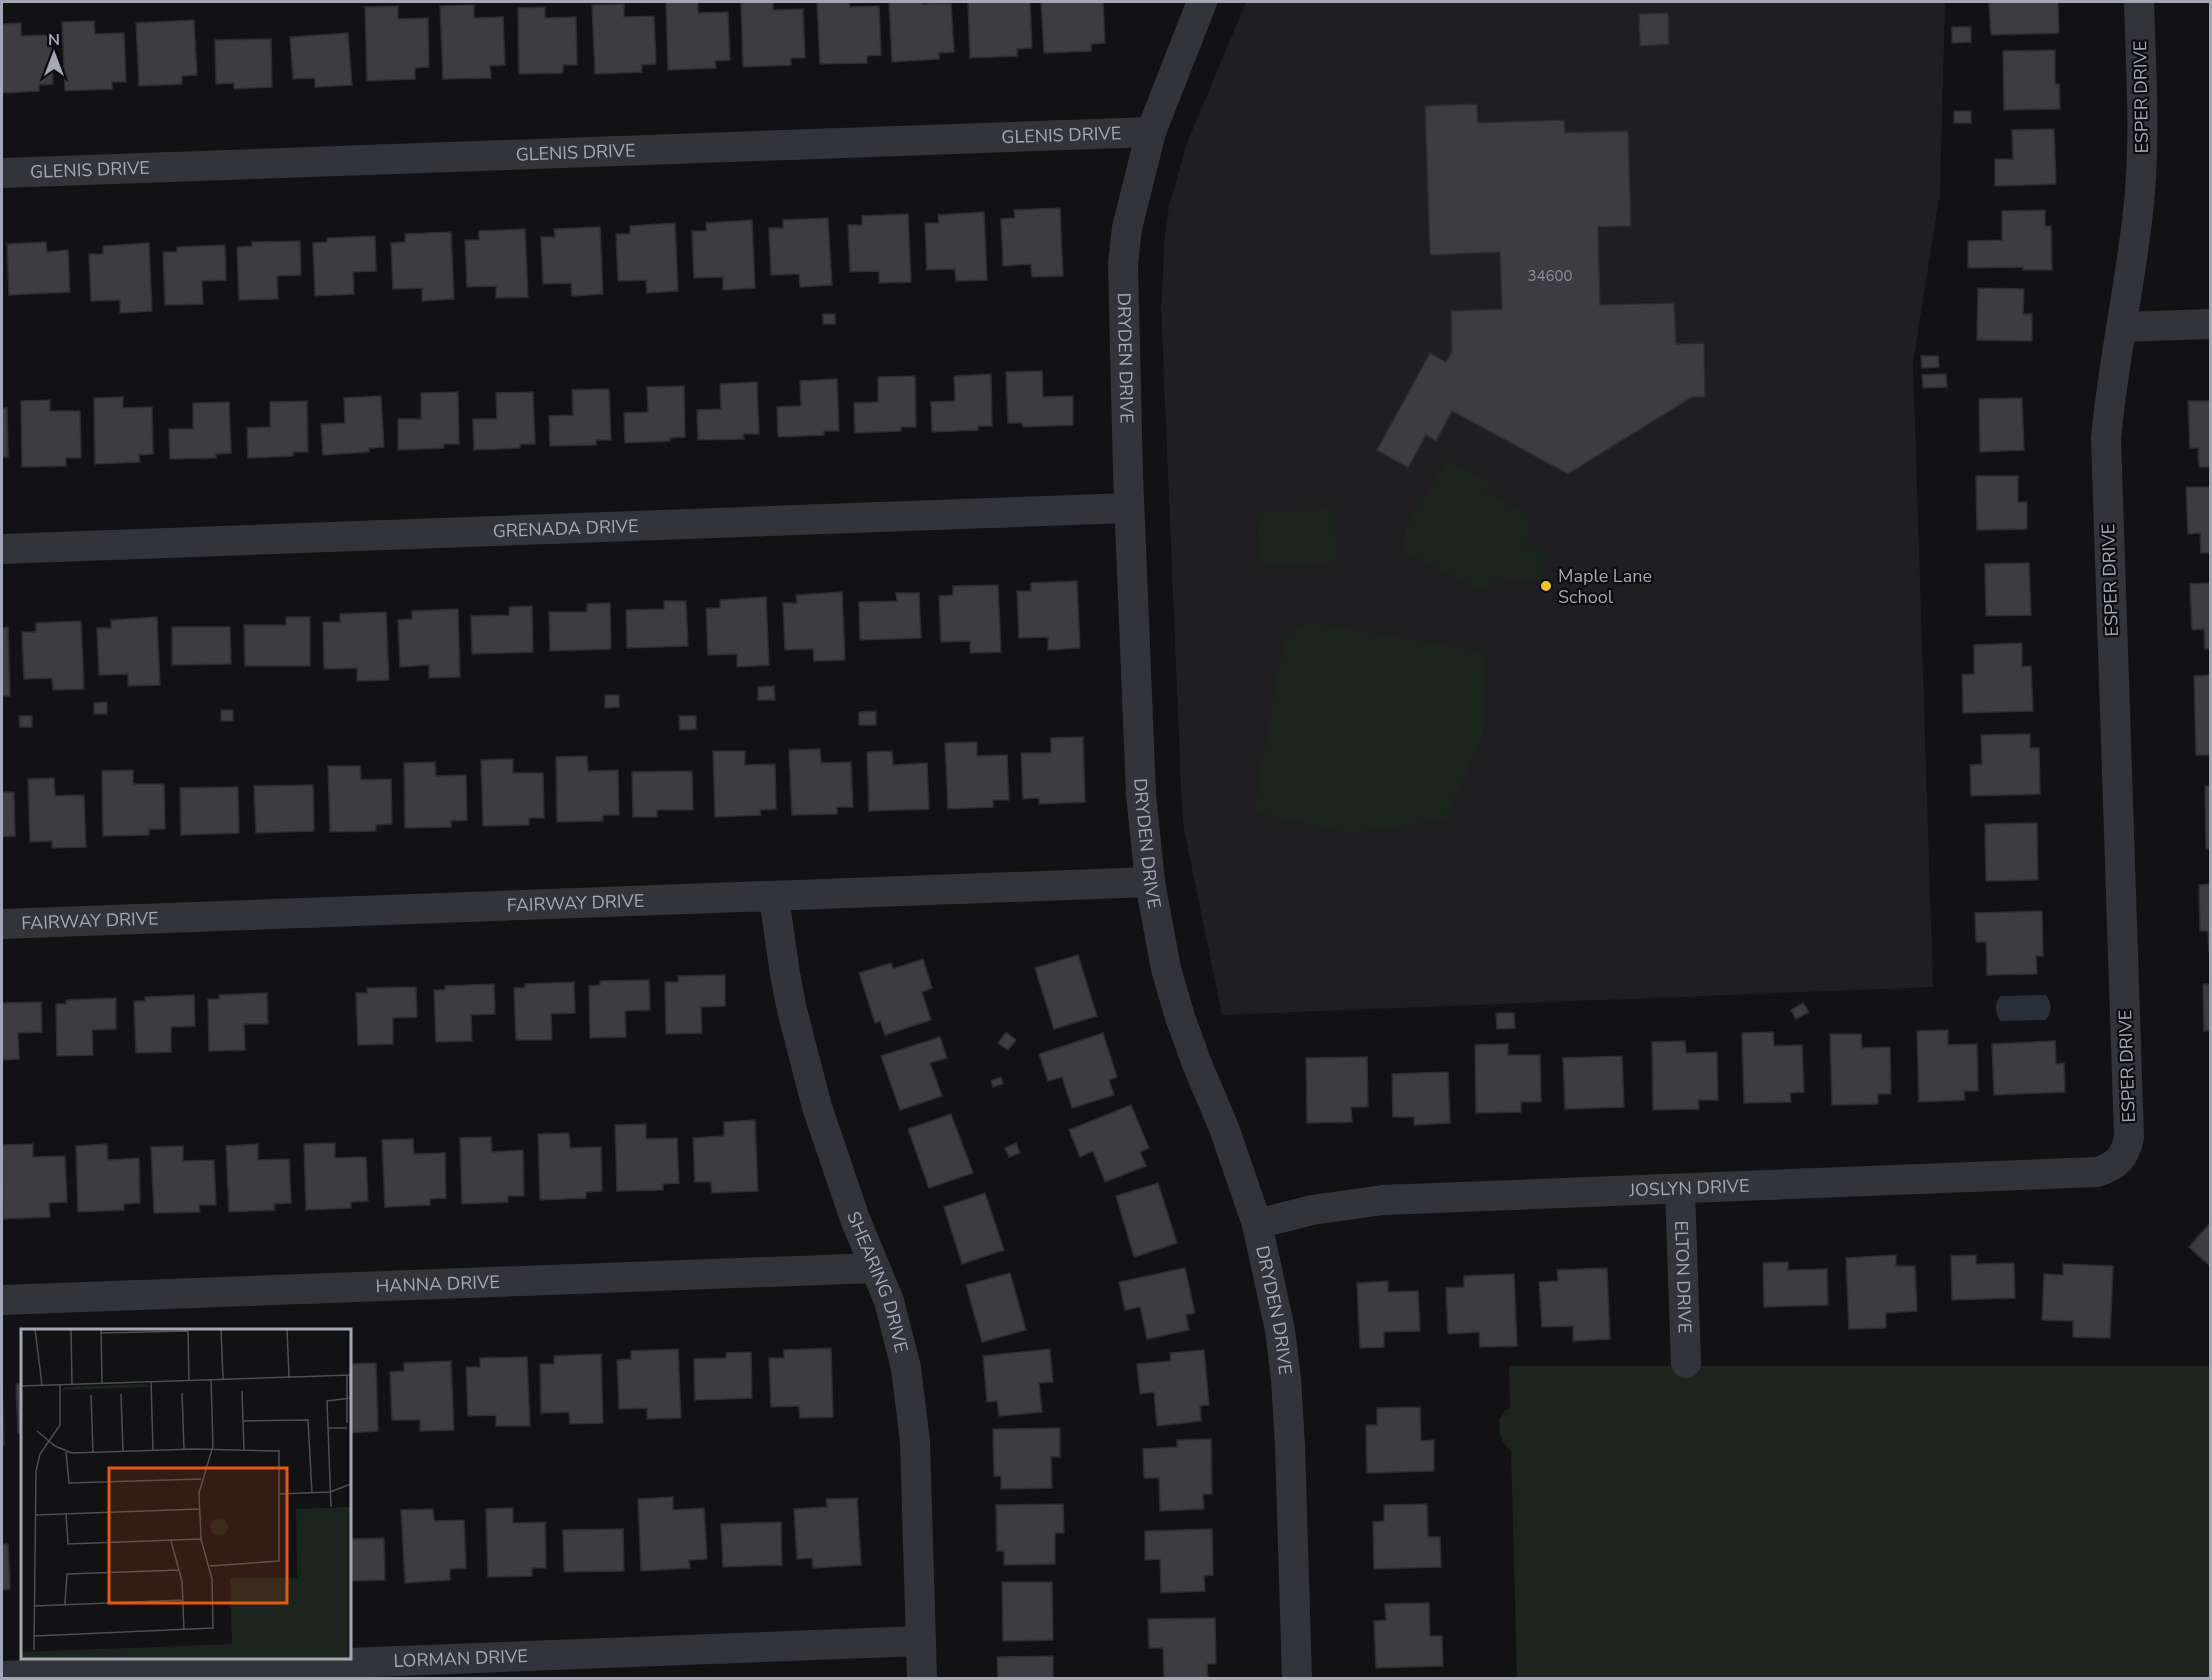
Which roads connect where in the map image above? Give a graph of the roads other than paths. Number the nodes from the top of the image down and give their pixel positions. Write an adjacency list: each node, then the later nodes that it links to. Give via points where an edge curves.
1 (1202, 2): 3 (street, DRYDEN DRIVE)
2 (2139, 2): 6 (street, ESPER DRIVE, via 2142,164)
3 (1151, 132): 4 (street, GLENIS DRIVE); 7 (street, DRYDEN DRIVE, via 1133,201 1123,264)
4 (2, 173)
5 (2211, 324): 6 (street)
6 (2123, 327): 12 (street, ESPER DRIVE, via 2106,438 2129,1137)
7 (1129, 508): 8 (street, GRENADA DRIVE); 9 (street, DRYDEN DRIVE, via 1140,784)
8 (2, 549)
9 (1150, 882): 10 (street, FAIRWAY DRIVE); 14 (street, DRYDEN DRIVE, via 1166,969 1180,1017)
10 (774, 897): 11 (street, FAIRWAY DRIVE); 15 (street, SHEARING DRIVE, via 803,1057 840,1179)
11 (2, 924)
12 (2121, 1160): 13 (street, JOSLYN DRIVE, via 2097,1172)
13 (1680, 1190): 14 (street, JOSLYN DRIVE, via 1383,1200 1312,1210); 17 (street, ELTON DRIVE)
14 (1257, 1224): 21 (street, DRYDEN DRIVE, via 1280,1330 1286,1379)
15 (875, 1268): 16 (street, HANNA DRIVE); 18 (street, SHEARING DRIVE, via 889,1301 911,1402)
16 (2, 1300)
17 (1686, 1363)
18 (921, 1641): 19 (street, LORMAN DRIVE); 20 (street, SHEARING DRIVE)
19 (2, 1676)
20 (922, 1678)
21 (1297, 1678)

